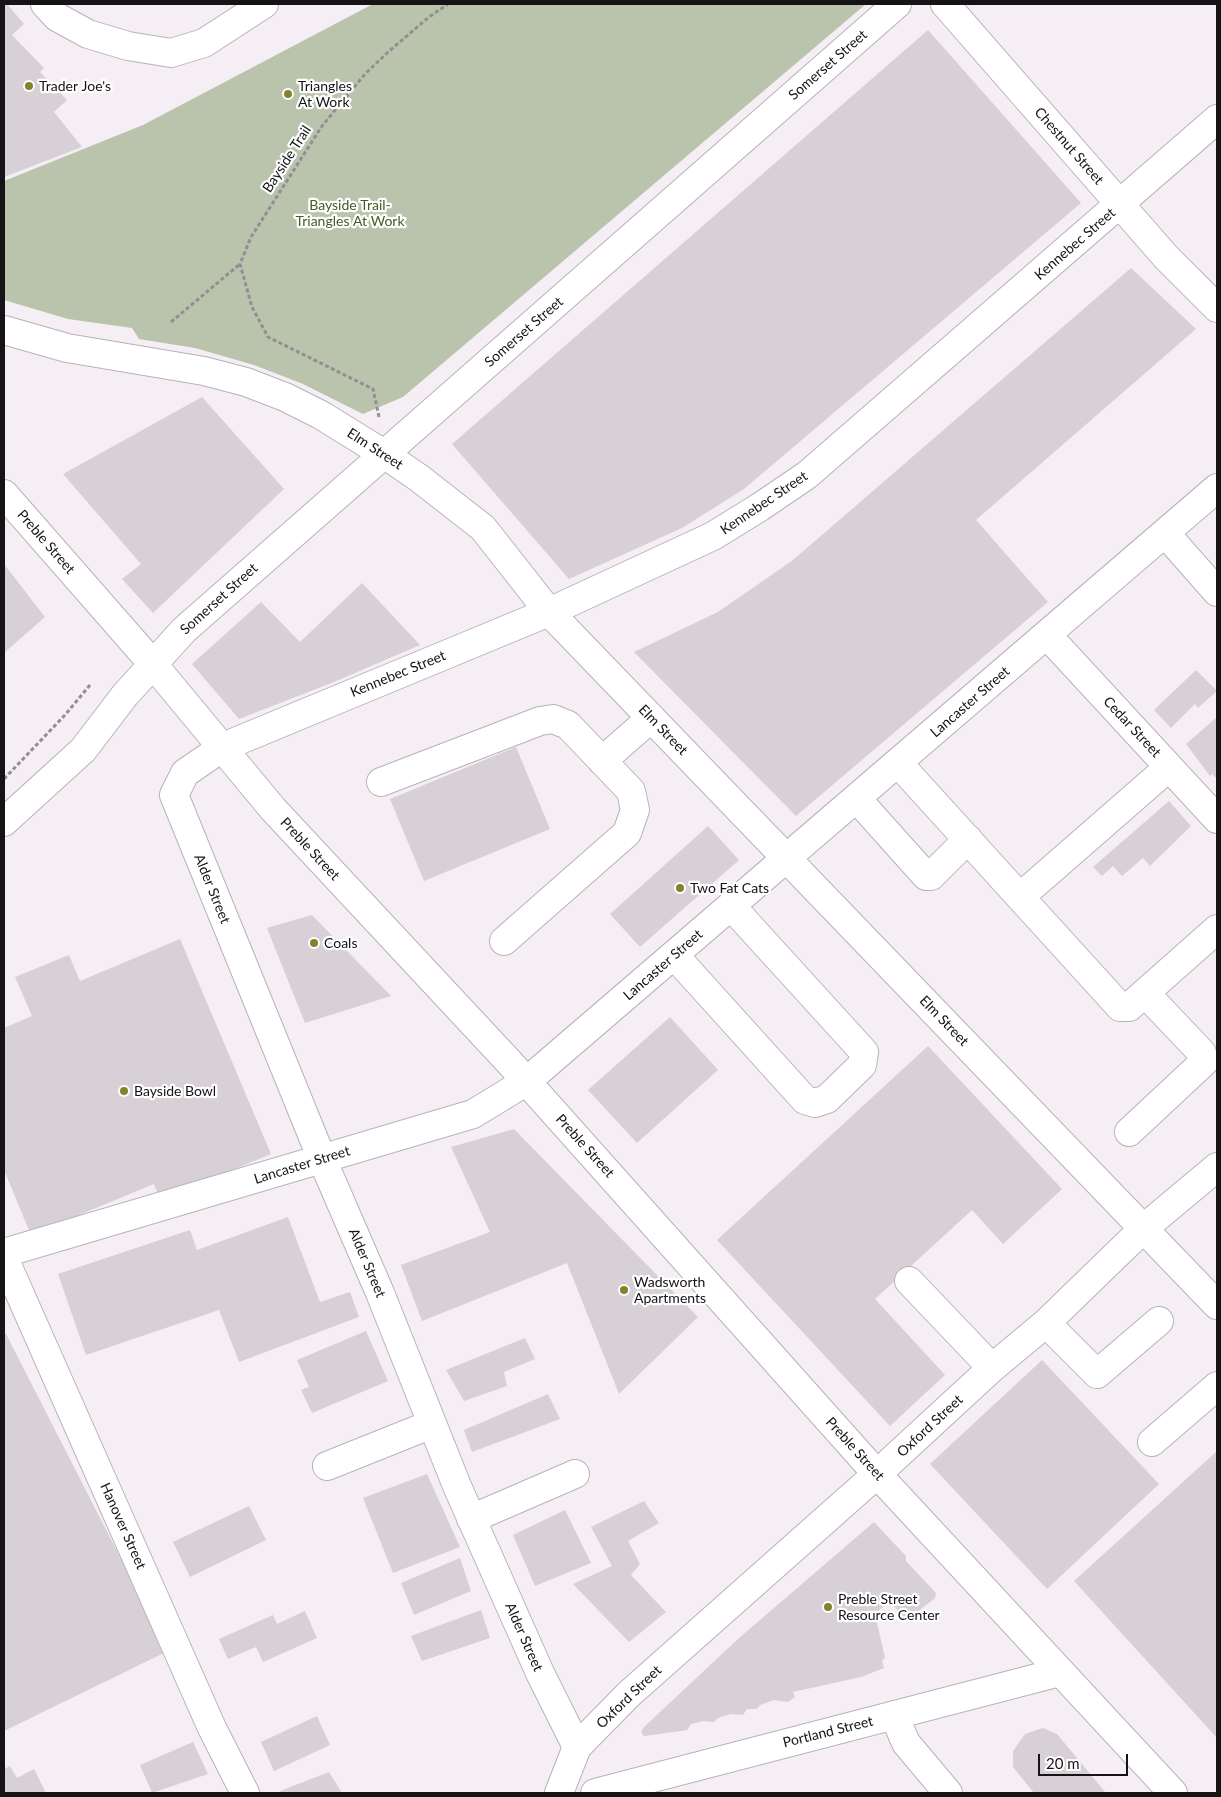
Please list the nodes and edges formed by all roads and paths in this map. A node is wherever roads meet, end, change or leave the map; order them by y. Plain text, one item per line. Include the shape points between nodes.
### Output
1 (45, 4) edge
2 (264, 4) edge
3 (448, 4) edge
4 (897, 4) edge
5 (945, 4) edge
6 (1217, 119) edge
7 (1120, 205) junction
8 (240, 264) junction
9 (1217, 308) edge
10 (171, 322) dead end
11 (4, 330) edge
12 (384, 454) junction
13 (1217, 488) edge
14 (4, 494) edge
15 (1165, 533) junction
16 (1217, 592) edge
17 (549, 612) junction
18 (1047, 635) junction
19 (152, 663) junction
20 (90, 685) dead end
21 (651, 718) junction
22 (223, 747) junction
23 (602, 762) junction
24 (898, 764) junction
25 (1169, 767) junction
26 (4, 779) edge
27 (381, 782) dead end
28 (857, 799) junction
29 (1216, 816) edge
30 (4, 822) edge
31 (968, 839) junction
32 (787, 858) junction
33 (1020, 897) junction
34 (731, 906) junction
35 (1217, 929) edge
36 (504, 941) dead end
37 (674, 955) junction
38 (1145, 993) junction
39 (527, 1081) junction
40 (1129, 1132) dead end
41 (322, 1159) junction
42 (1217, 1167) edge
43 (1144, 1228) junction
44 (4, 1253) edge
45 (7, 1275) edge
46 (908, 1281) dead end
47 (1217, 1305) edge
48 (1159, 1321) dead end
49 (1046, 1323) junction
50 (992, 1368) junction
51 (1217, 1386) edge
52 (432, 1424) junction
53 (1152, 1442) dead end
54 (327, 1466) dead end
55 (575, 1474) dead end
56 (877, 1474) junction
57 (471, 1519) junction
58 (1060, 1672) junction
59 (894, 1715) junction
60 (577, 1747) junction
61 (245, 1793) edge
62 (560, 1793) edge
63 (595, 1793) edge
64 (948, 1793) edge
65 (1173, 1793) edge

1 - 2 street via 58,17 88,34 128,46 171,53 204,43
3 - 8 path, Bayside Trail via 365,74 322,126 251,237
4 - 12 street, Somerset Street
5 - 7 street, Chestnut Street
6 - 7 street, Kennebec Street
7 - 9 street, Chestnut Street
7 - 17 street, Kennebec Street via 807,475 713,536
8 - 10 path
8 - 12 path via 252,307 268,337 373,389
11 - 12 street, Elm Street via 66,348 204,371 246,382 285,396
12 - 17 street, Elm Street via 483,528
12 - 19 street, Somerset Street via 184,630
13 - 15 street, Lancaster Street
14 - 19 street, Preble Street
15 - 16 street
15 - 18 street, Lancaster Street
17 - 21 street, Elm Street
17 - 22 street, Kennebec Street
18 - 24 street, Lancaster Street
18 - 25 street, Cedar Street
19 - 22 street, Preble Street
19 - 30 street via 83,750
20 - 26 path
21 - 23 street
21 - 32 street, Elm Street
22 - 39 street, Preble Street via 273,809
22 - 41 street, Alder Street via 185,774 174,795
23 - 27 street via 568,725 553,719 540,720
23 - 36 street via 630,791 635,810 627,833
24 - 28 street, Lancaster Street
24 - 31 street
25 - 29 street, Cedar Street
25 - 33 street
28 - 31 street via 926,876 931,876
28 - 32 street, Lancaster Street
31 - 33 street
32 - 34 street, Lancaster Street
32 - 43 street, Elm Street
33 - 38 street via 1120,1007 1129,1007
34 - 37 street, Lancaster Street
34 - 37 street via 864,1052 862,1065 827,1099 815,1104 805,1100
35 - 38 street
37 - 39 street, Lancaster Street
38 - 40 street via 1202,1053 1204,1062
39 - 41 street, Lancaster Street via 473,1114
39 - 56 street, Preble Street
41 - 44 street, Lancaster Street
41 - 52 street, Alder Street
42 - 43 street, Oxford Street
43 - 47 street, Elm Street
43 - 49 street, Oxford Street
45 - 61 street, Hanover Street via 212,1728
46 - 50 street
48 - 49 street via 1097,1374
49 - 50 street, Oxford Street
50 - 56 street, Oxford Street
51 - 53 street
52 - 54 street
52 - 57 street, Alder Street
55 - 57 street
56 - 58 street, Preble Street
56 - 60 street, Oxford Street via 629,1694
57 - 60 street, Alder Street
58 - 59 street, Portland Street
58 - 65 street, Preble Street
59 - 63 street, Portland Street
59 - 64 street via 906,1742
60 - 62 street

